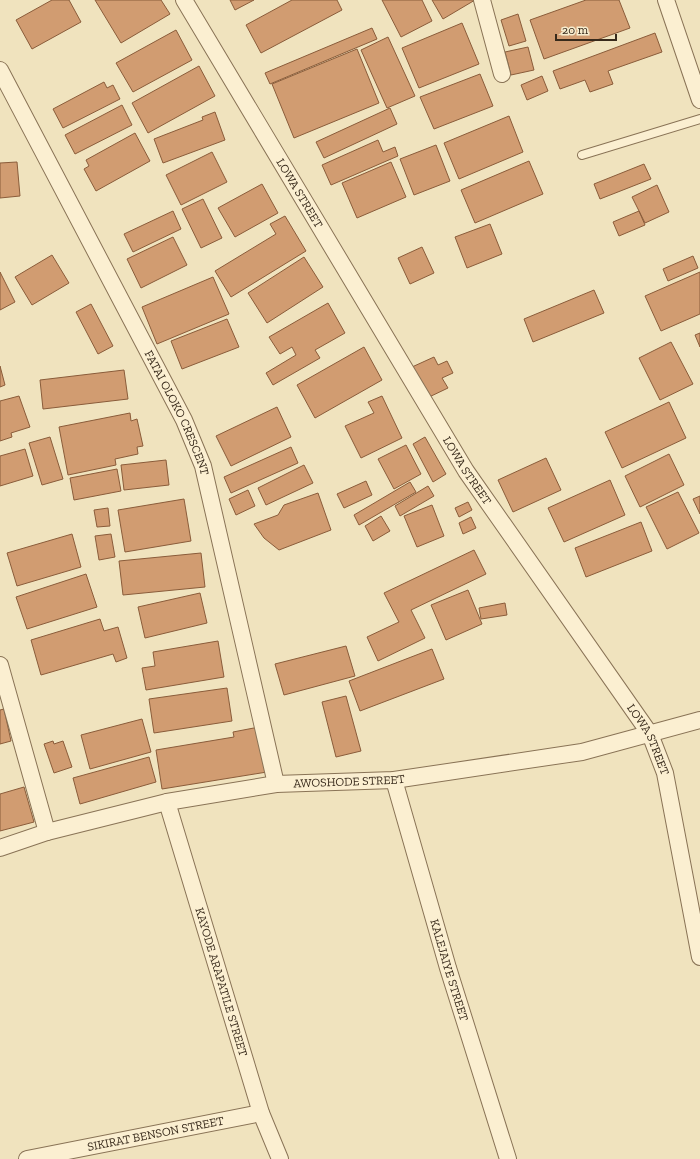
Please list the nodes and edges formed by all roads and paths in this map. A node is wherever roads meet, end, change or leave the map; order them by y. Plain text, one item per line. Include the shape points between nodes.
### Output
1 (184, 0) edge
2 (482, 0) edge
3 (666, 0) edge
4 (0, 70) edge
5 (502, 74) dead end
6 (700, 100) edge
7 (700, 119) edge
8 (582, 155) dead end
9 (0, 665) edge
10 (700, 720) edge
11 (650, 734) junction
12 (394, 780) junction
13 (276, 784) junction
14 (167, 802) junction
15 (47, 832) junction
16 (0, 848) edge
17 (700, 957) edge
18 (261, 1113) junction
19 (27, 1159) edge
20 (280, 1159) edge
21 (508, 1159) edge

1 - 11 street, LOWA STREET via 466,471
2 - 5 street
3 - 6 street
4 - 13 street, FATAI OLOKO CRESCENT via 184,420 203,466
7 - 8 lane
9 - 15 street
10 - 11 street, AWOSHODE STREET
11 - 12 street, AWOSHODE STREET via 582,752
11 - 17 street, LOWA STREET via 666,773
12 - 13 street, AWOSHODE STREET
12 - 21 street, KALEJAIYE STREET via 448,968
13 - 14 street, AWOSHODE STREET
14 - 15 street, AWOSHODE STREET
14 - 18 street, KAYODE ARAPATILE STREET
15 - 16 street, AWOSHODE STREET
18 - 19 street, SIKIRAT BENSON STREET
18 - 20 street, KAYODE ARAPATILE STREET

